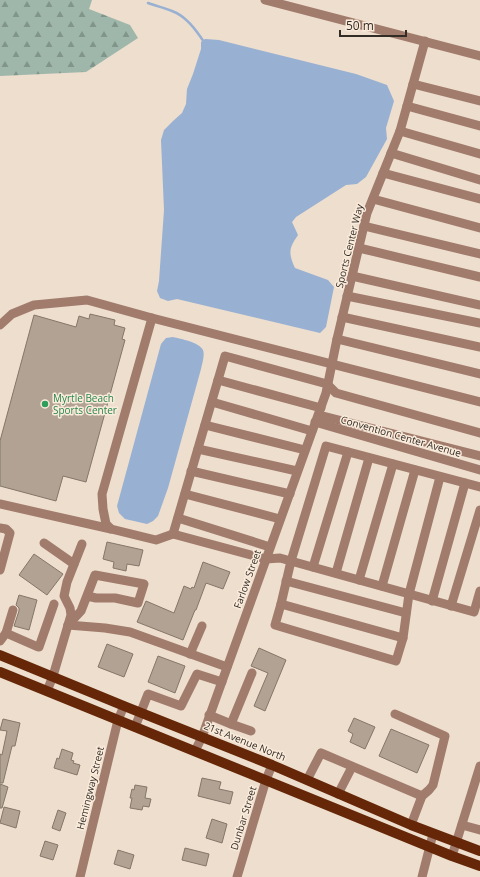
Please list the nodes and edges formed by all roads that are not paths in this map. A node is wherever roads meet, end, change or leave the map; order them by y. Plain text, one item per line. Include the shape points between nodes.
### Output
1 (266, 0) edge
2 (424, 41) junction
3 (480, 56) edge
4 (413, 84) junction
5 (480, 102) edge
6 (407, 106) junction
7 (480, 126) edge
8 (400, 131) junction
9 (392, 153) junction
10 (480, 154) edge
11 (384, 173) junction
12 (480, 180) edge
13 (373, 198) junction
14 (480, 199) edge
15 (364, 226) junction
16 (480, 228) edge
17 (359, 248) junction
18 (480, 254) edge
19 (352, 276) junction
20 (480, 277) edge
21 (348, 296) junction
22 (480, 305) edge
23 (342, 317) junction
24 (152, 318) junction
25 (480, 324) edge
26 (0, 325) edge
27 (337, 339) junction
28 (480, 347) edge
29 (331, 364) junction
30 (480, 374) edge
31 (218, 380) junction
32 (328, 384) junction
33 (212, 402) junction
34 (480, 402) edge
35 (317, 419) junction
36 (205, 425) junction
37 (480, 434) edge
38 (198, 449) junction
39 (305, 450) junction
40 (348, 452) junction
41 (480, 456) edge
42 (369, 458) junction
43 (393, 464) junction
44 (415, 470) junction
45 (480, 470) edge
46 (297, 471) junction
47 (191, 472) junction
48 (440, 476) junction
49 (465, 483) junction
50 (480, 487) edge
51 (185, 494) junction
52 (290, 494) junction
53 (0, 504) edge
54 (480, 510) edge
55 (178, 518) junction
56 (280, 519) junction
57 (0, 528) edge
58 (111, 529) junction
59 (173, 534) junction
60 (44, 543) dead end
61 (82, 544) dead end
62 (270, 547) junction
63 (266, 560) junction
64 (291, 561) junction
65 (74, 564) junction
66 (313, 567) junction
67 (0, 570) edge
68 (336, 573) junction
69 (359, 580) junction
70 (286, 581) junction
71 (382, 586) junction
72 (480, 591) edge
73 (409, 594) junction
74 (87, 596) junction
75 (432, 600) junction
76 (54, 604) dead end
77 (281, 604) junction
78 (451, 606) junction
79 (13, 610) dead end
80 (406, 613) junction
81 (68, 625) junction
82 (202, 626) dead end
83 (6, 632) junction
84 (402, 638) junction
85 (0, 642) edge
86 (190, 654) junction
87 (0, 655) edge
88 (227, 667) junction
89 (0, 672) edge
90 (252, 673) dead end
91 (53, 676) junction
92 (222, 682) junction
93 (47, 691) junction
94 (124, 706) junction
95 (140, 712) junction
96 (395, 714) dead end
97 (210, 715) junction
98 (118, 720) junction
99 (231, 724) junction
100 (135, 727) junction
101 (251, 731) dead end
102 (202, 737) junction
103 (195, 751) junction
104 (272, 765) junction
105 (352, 766) junction
106 (480, 766) edge
107 (266, 780) junction
108 (307, 780) junction
109 (338, 794) junction
110 (422, 796) junction
111 (411, 825) junction
112 (462, 825) junction
113 (480, 830) edge
114 (434, 834) junction
115 (456, 842) junction
116 (430, 846) junction
117 (480, 851) edge
118 (452, 856) junction
119 (480, 866) edge
120 (80, 877) edge
121 (237, 877) edge
122 (422, 877) edge

1 - 2 street
2 - 3 street
2 - 4 street, Sports Center Way
4 - 5 street
4 - 6 street, Sports Center Way
6 - 7 street
6 - 8 street, Sports Center Way
8 - 9 street, Sports Center Way
8 - 10 street
9 - 11 street, Sports Center Way
9 - 12 street
11 - 13 street, Sports Center Way
11 - 14 street
13 - 15 street, Sports Center Way
13 - 16 street
15 - 17 street, Sports Center Way
15 - 18 street
17 - 19 street, Sports Center Way
17 - 20 street
19 - 21 street, Sports Center Way
19 - 22 street
21 - 23 street, Sports Center Way
21 - 25 street
23 - 27 street, Sports Center Way
23 - 28 street
24 - 26 street via 87,300 34,305 12,314
24 - 29 street
24 - 58 street via 102,494 102,509 106,524
27 - 29 street, Sports Center Way
27 - 30 street
29 - 32 street, Sports Center Way
29 - 34 street
31 - 32 street via 225,356
31 - 33 street
31 - 35 street
32 - 35 street, Sports Center Way
32 - 37 street via 336,393
33 - 35 street
33 - 36 street
35 - 39 street, Farlow Street
35 - 41 street, Convention Center Avenue
35 - 45 street, Convention Center Avenue
36 - 38 street
36 - 39 street
38 - 46 street
38 - 47 street
39 - 46 street, Farlow Street
40 - 42 street
40 - 64 street via 326,446
40 - 66 street
42 - 43 street
42 - 68 street
43 - 44 street
43 - 69 street
44 - 48 street
44 - 71 street
46 - 52 street, Farlow Street
47 - 51 street
47 - 52 street
48 - 49 street
48 - 73 street
49 - 50 street
49 - 75 street
51 - 55 street
51 - 56 street
52 - 56 street, Farlow Street
53 - 58 street
54 - 78 street
55 - 59 street
55 - 62 street
56 - 62 street, Farlow Street
57 - 67 street via 10,533
58 - 59 street via 156,540
59 - 63 street
60 - 65 street
61 - 65 street
62 - 63 street, Farlow Street
63 - 64 street via 280,558
63 - 88 street, Farlow Street
64 - 66 street
64 - 70 street
65 - 81 street via 64,596 71,615
66 - 68 street
68 - 69 street
69 - 71 street
70 - 77 street
70 - 80 street
71 - 73 street
72 - 78 street via 474,612
73 - 75 street
73 - 80 street
74 - 74 street via 95,575 144,584 138,602
74 - 81 street via 81,611
75 - 78 street
76 - 83 street via 39,647
77 - 84 street
77 - 84 street via 275,624 396,661
79 - 83 street
80 - 84 street
81 - 86 street via 130,632
81 - 91 street
82 - 86 street
83 - 85 street
86 - 88 street
87 - 91 main road, 21st Avenue North
88 - 92 street, Farlow Street
89 - 93 main road
90 - 99 street
91 - 93 street
91 - 94 main road, 21st Avenue North
92 - 95 street via 197,674 181,706 148,694
92 - 97 street, Farlow Street
93 - 98 main road
94 - 95 main road, 21st Avenue North
94 - 98 street, Hemingway Street
95 - 100 street
95 - 102 main road, 21st Avenue North
96 - 110 street via 445,736 433,785
97 - 99 street
97 - 102 street, Farlow Street
98 - 100 main road
98 - 120 street, Hemingway Street
99 - 101 street
100 - 103 main road
102 - 103 street, Farlow Street
102 - 104 main road, 21st Avenue North
103 - 107 main road
104 - 107 street, Dunbar Street
104 - 108 main road, 21st Avenue North
105 - 108 street via 321,753
105 - 109 street
105 - 110 street
106 - 112 street
107 - 116 main road
107 - 121 street, Dunbar Street
108 - 109 main road, 21st Avenue North
109 - 111 main road, 21st Avenue North
110 - 111 street
111 - 114 main road, 21st Avenue North
112 - 113 street
112 - 115 street
114 - 115 main road, 21st Avenue North
114 - 116 street
115 - 117 main road, 21st Avenue North
115 - 118 street
116 - 118 main road
116 - 122 street
118 - 119 main road

